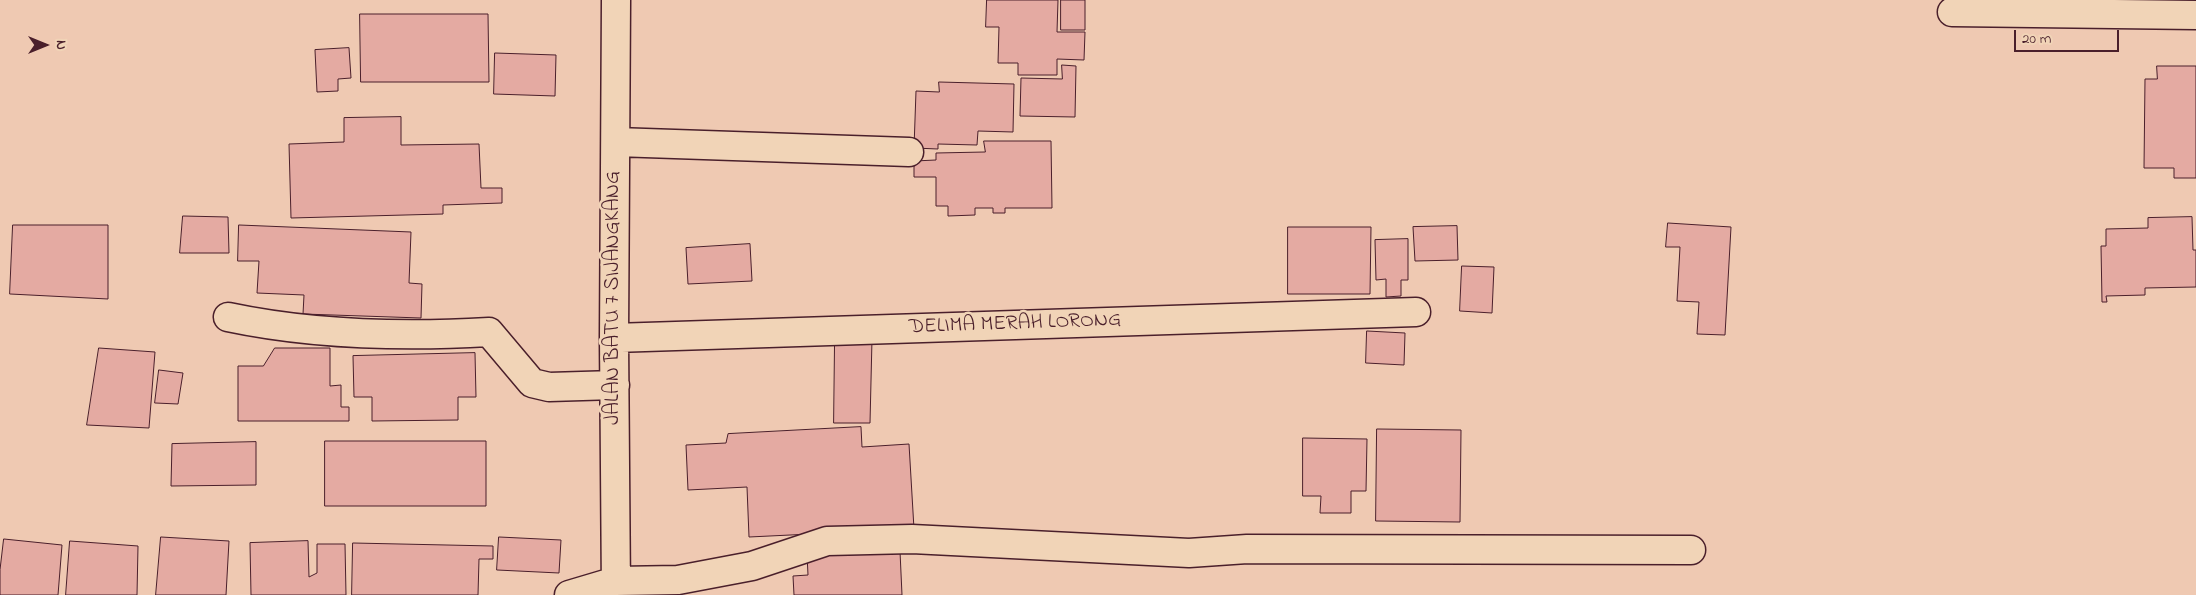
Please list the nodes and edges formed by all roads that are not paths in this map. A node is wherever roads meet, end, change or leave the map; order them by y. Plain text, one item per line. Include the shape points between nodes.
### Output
1 (616, 0) edge
2 (1952, 12) dead end
3 (2196, 15) edge
4 (616, 142) junction
5 (909, 152) dead end
6 (1416, 312) dead end
7 (228, 317) dead end
8 (614, 338) junction
9 (615, 385) junction
10 (1691, 550) dead end
11 (616, 588) edge
12 (569, 595) edge

1 - 4 street, JALAN BATU 7 SIJANGKANG
2 - 3 street
4 - 5 street
4 - 8 street, JALAN BATU 7 SIJANGKANG
6 - 8 street, DELIMA MERAH LORONG
7 - 9 street via 255,323 390,336 489,332 532,383 549,387
8 - 9 street, JALAN BATU 7 SIJANGKANG
9 - 11 street, JALAN BATU 7 SIJANGKANG
10 - 11 street via 1247,548 1189,553 912,538 827,542 752,566
11 - 12 street

